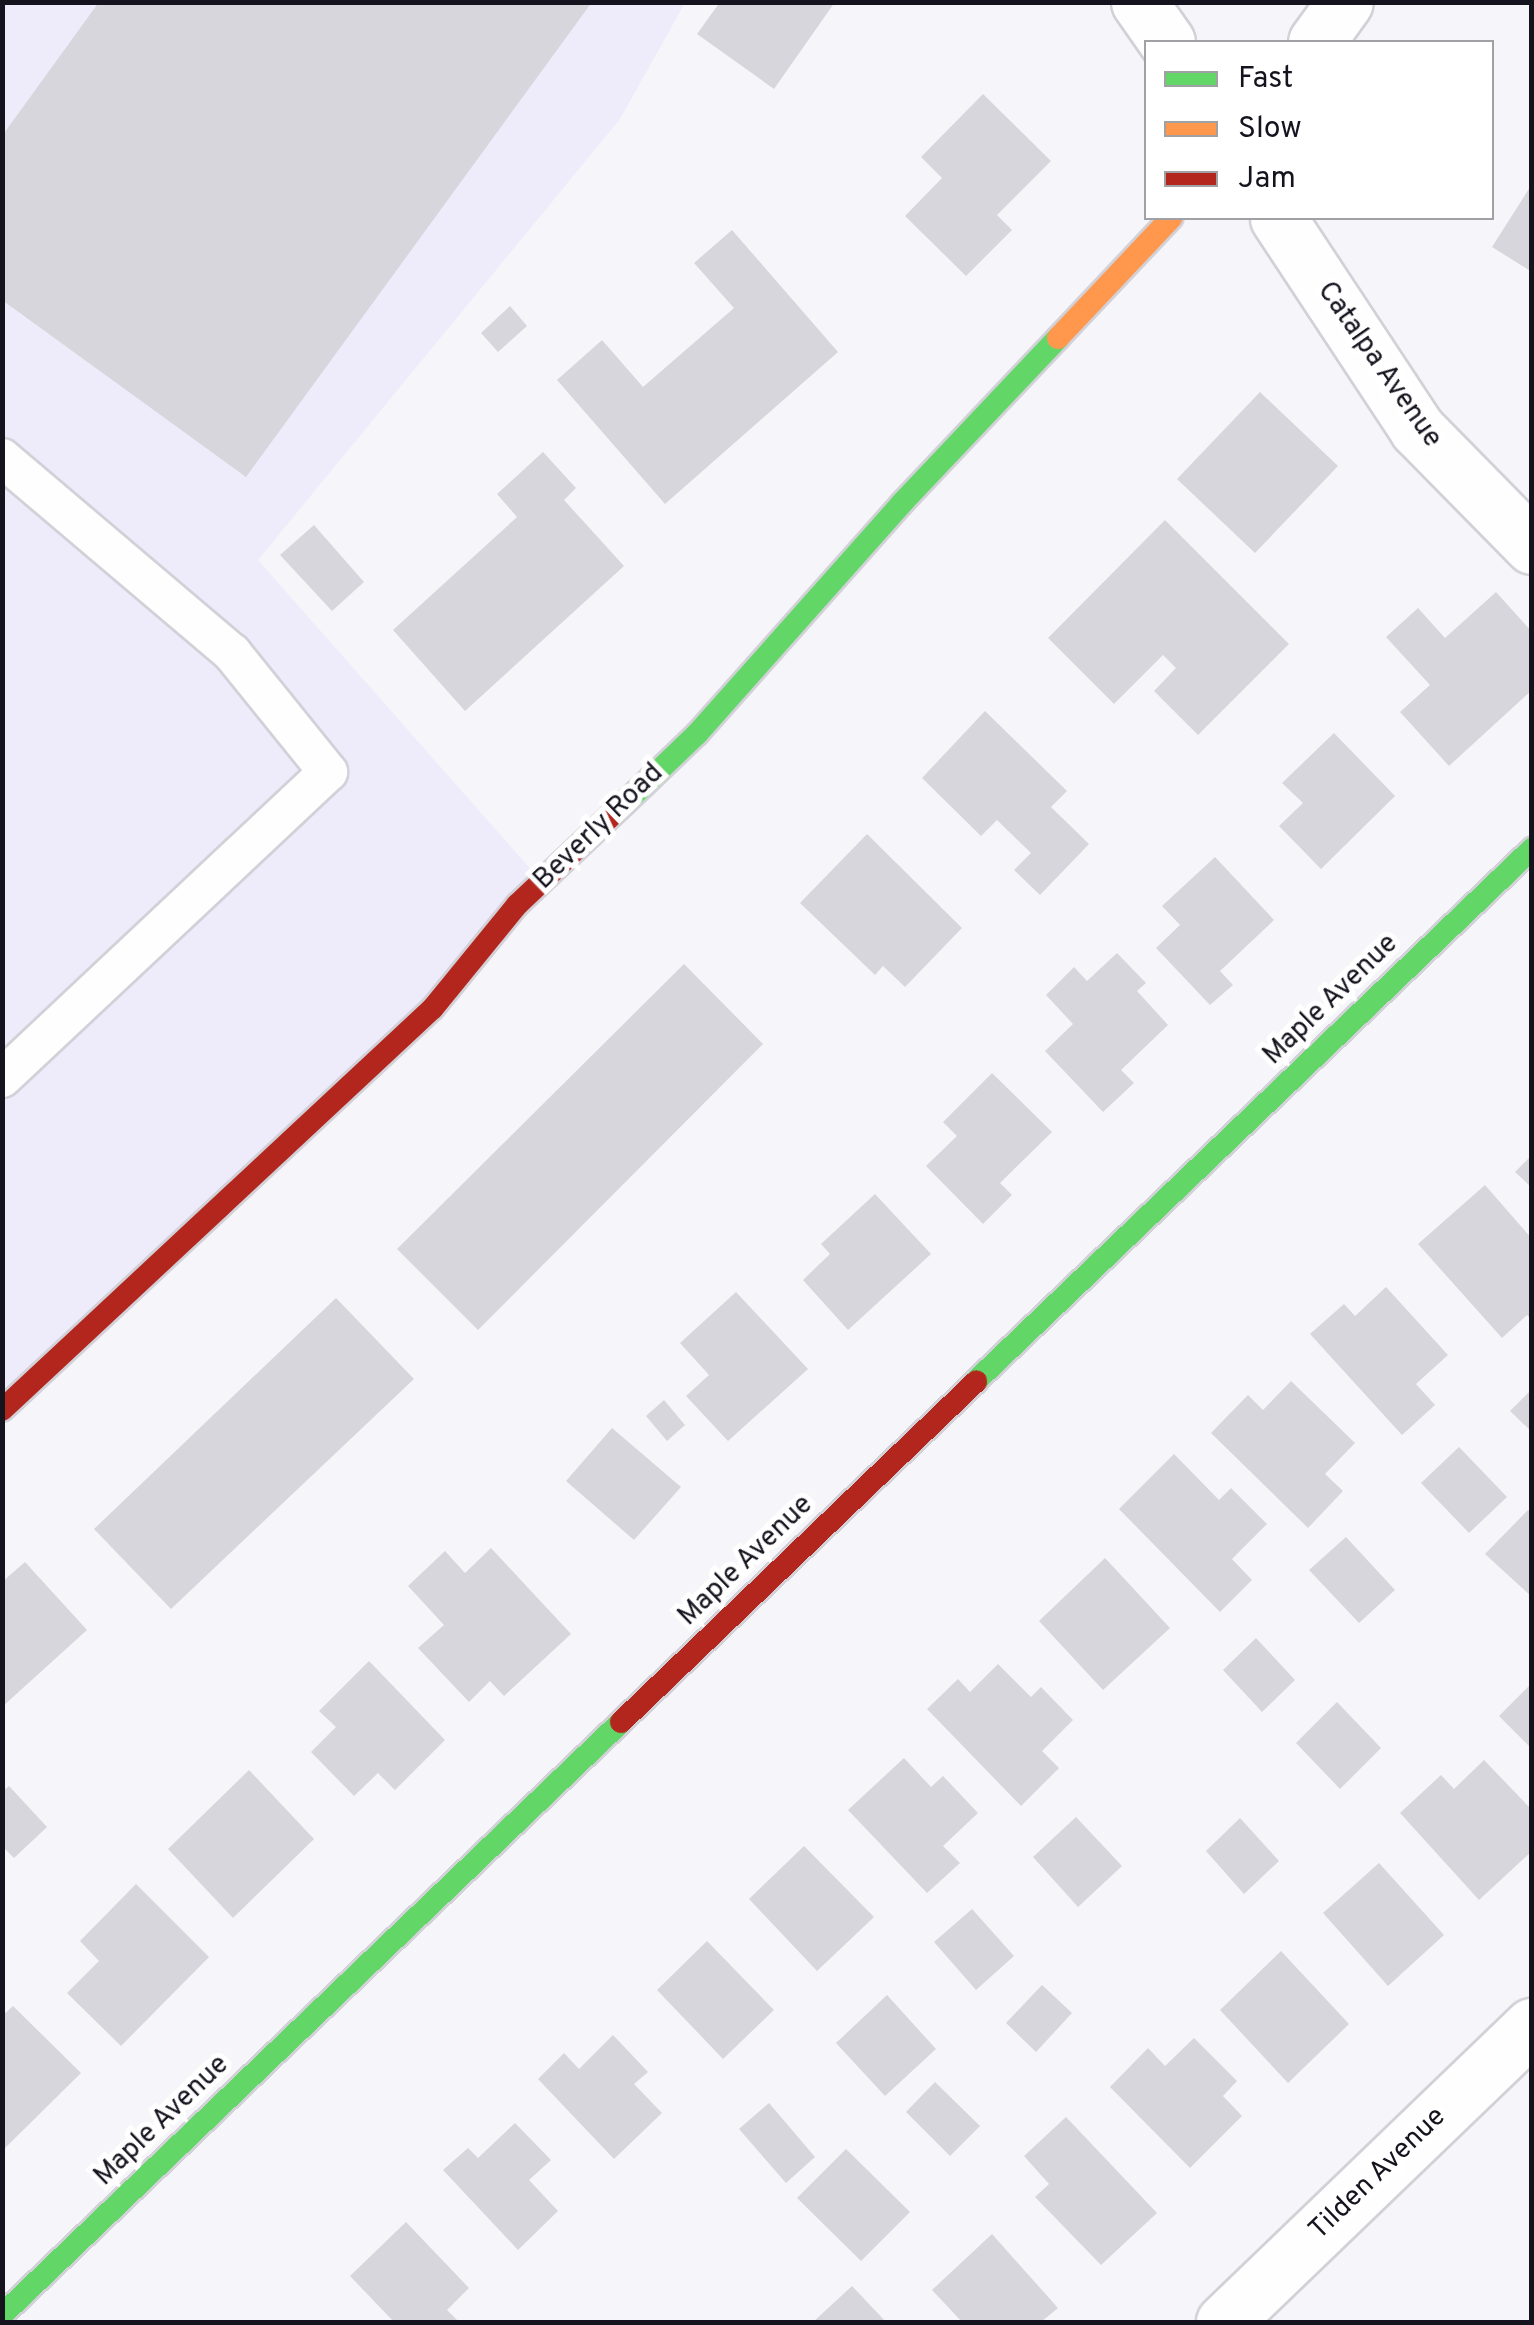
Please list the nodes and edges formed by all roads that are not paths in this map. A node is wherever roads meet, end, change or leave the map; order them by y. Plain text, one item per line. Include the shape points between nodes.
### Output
1 (1140, 2) edge
2 (1345, 2) edge
3 (1165, 40) edge
4 (1317, 40) edge
5 (1169, 220) edge
6 (1279, 220) edge
7 (2, 458) edge
8 (1532, 546) edge
9 (1532, 849) edge
10 (2, 1078) edge
11 (2, 1410) edge
12 (1532, 2026) edge
13 (2, 2315) edge
14 (1224, 2322) edge

1 - 3 street
2 - 4 street
5 - 11 street, Beverly Road via 902,503 697,734 516,905 433,1008
6 - 8 street, Catalpa Avenue via 1417,429
7 - 10 lane via 232,653 328,772
9 - 13 street, Maple Avenue
12 - 14 street, Tilden Avenue

